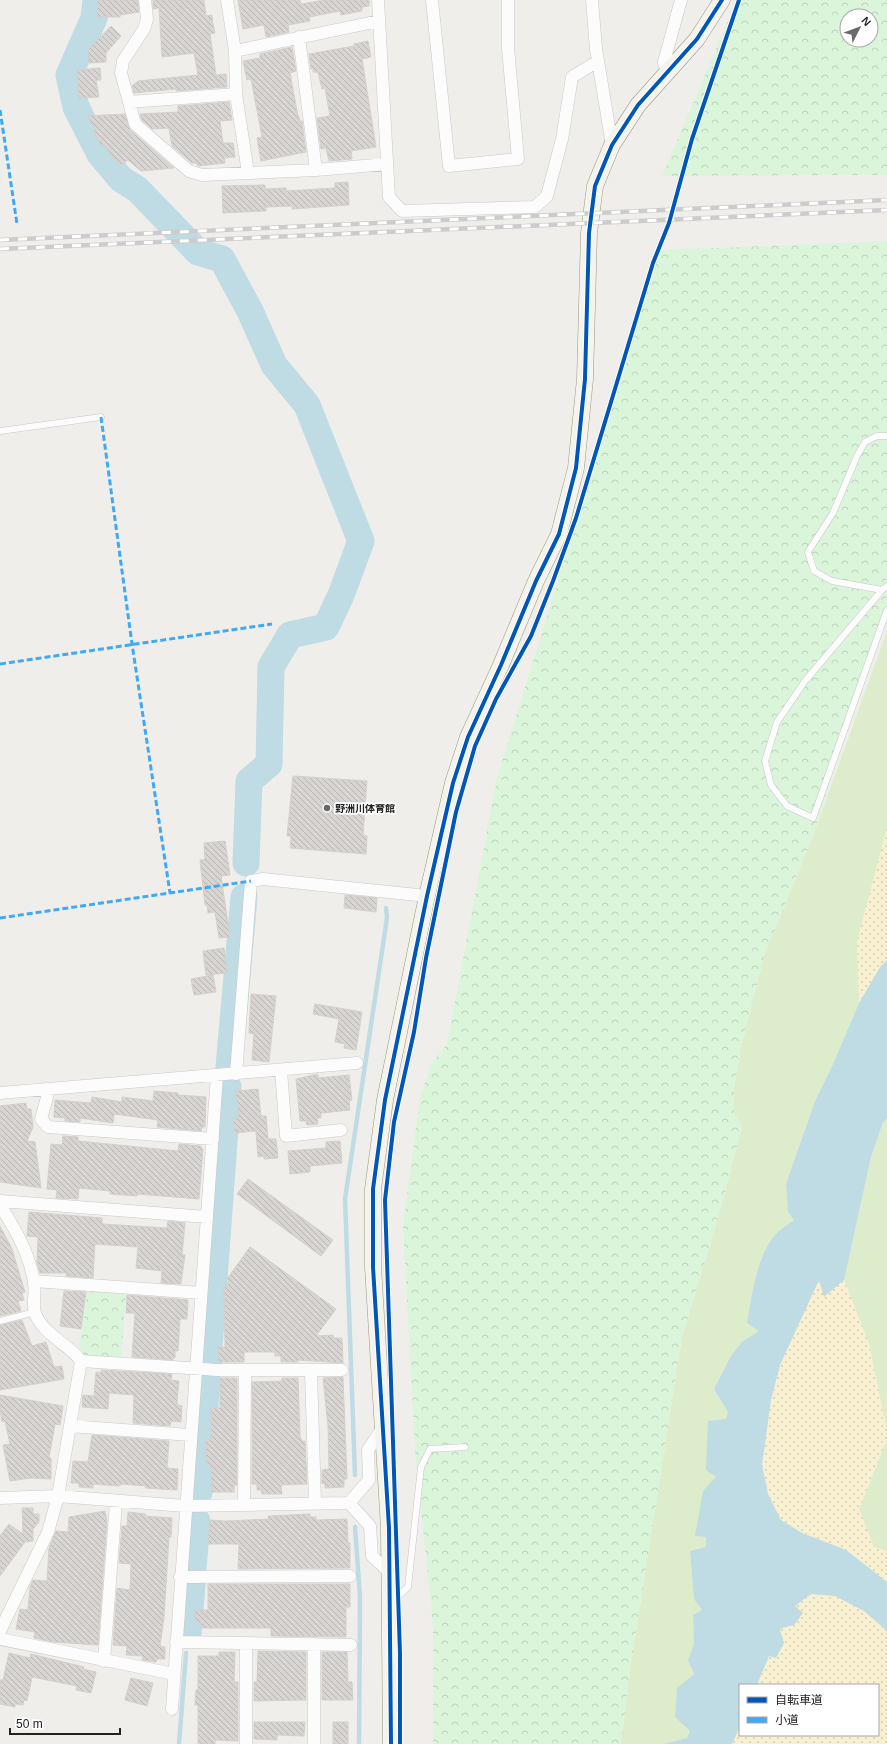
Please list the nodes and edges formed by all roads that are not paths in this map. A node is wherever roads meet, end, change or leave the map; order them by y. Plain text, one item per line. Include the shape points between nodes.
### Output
1 (145, 0) edge
2 (227, 0) edge
3 (378, 0) edge
4 (432, 0) edge
5 (508, 0) edge
6 (592, 0) edge
7 (681, 0) edge
8 (722, 0) edge
9 (379, 21) junction
10 (299, 37) junction
11 (235, 51) junction
12 (598, 61) junction
13 (667, 72) junction
14 (236, 94) junction
15 (128, 102) junction
16 (612, 145) junction
17 (387, 164) junction
18 (316, 170) junction
19 (248, 172) junction
20 (101, 418) dead end
21 (0, 432) edge
22 (887, 436) edge
23 (884, 588) edge
24 (887, 610) edge
25 (427, 896) junction
26 (357, 1063) dead end
27 (281, 1070) junction
28 (236, 1074) junction
29 (217, 1075) junction
30 (49, 1090) junction
31 (0, 1093) edge
32 (341, 1130) dead end
33 (213, 1139) junction
34 (0, 1201) edge
35 (0, 1205) edge
36 (207, 1217) junction
37 (34, 1282) junction
38 (201, 1293) junction
39 (35, 1312) junction
40 (0, 1321) edge
41 (82, 1361) junction
42 (196, 1369) junction
43 (311, 1370) junction
44 (342, 1370) dead end
45 (245, 1371) junction
46 (70, 1426) junction
47 (383, 1427) junction
48 (190, 1435) junction
49 (465, 1447) dead end
50 (0, 1495) edge
51 (58, 1496) junction
52 (116, 1502) junction
53 (349, 1503) junction
54 (315, 1504) junction
55 (244, 1505) junction
56 (185, 1506) junction
57 (389, 1572) junction
58 (350, 1576) dead end
59 (180, 1577) junction
60 (389, 1605) junction
61 (0, 1631) edge
62 (0, 1639) edge
63 (176, 1642) junction
64 (246, 1644) junction
65 (314, 1644) junction
66 (351, 1644) dead end
67 (104, 1661) junction
68 (174, 1674) junction
69 (172, 1709) dead end
70 (246, 1744) edge
71 (314, 1744) edge
72 (391, 1744) edge

1 - 15 street via 147,19 144,29 123,61 121,73
2 - 11 street
3 - 9 street
4 - 5 street via 449,166 518,159 508,48
6 - 12 street
7 - 13 street via 664,62
8 - 13 street via 697,39
9 - 10 street
9 - 17 street
10 - 11 street
10 - 18 street
11 - 14 street
12 - 16 street
12 - 17 street via 572,77 562,139 547,196 535,207 402,212 388,197
13 - 16 street via 638,105
14 - 15 street
14 - 19 street
15 - 19 street via 134,124 190,171 202,175
16 - 25 street via 596,186 589,233 585,379 576,468 559,534 465,744 453,783
17 - 18 street
18 - 19 street
20 - 21 lane
22 - 23 lane via 877,436 865,442 856,456 833,513 808,552 814,571 832,581
23 - 24 lane via 805,681 777,722 765,761 771,785 787,806 813,818
25 - 28 street via 263,879 251,881
25 - 47 street via 385,1100 373,1189 373,1267
26 - 27 street
27 - 28 street
27 - 32 street via 286,1136
28 - 29 street
29 - 30 street
29 - 33 street
30 - 31 street
30 - 33 street via 41,1119 48,1127
33 - 36 street
34 - 36 street
35 - 37 street via 23,1244
36 - 38 street
37 - 38 street
37 - 39 street
38 - 42 street
39 - 40 lane
39 - 41 street via 47,1331 64,1342
41 - 42 street
41 - 46 street
42 - 45 street
42 - 48 street
43 - 44 street
43 - 45 street
43 - 54 street
45 - 55 street
46 - 48 street
46 - 51 street
47 - 53 street via 368,1450 369,1480
47 - 57 street
48 - 56 street
49 - 60 lane via 430,1449 421,1467 408,1587
50 - 51 street
51 - 52 street
51 - 61 street via 48,1532
52 - 56 street
52 - 67 street
53 - 54 street
53 - 57 street via 370,1526 372,1556
54 - 55 street
55 - 56 street
56 - 59 street
57 - 60 street
58 - 59 street
59 - 63 street
60 - 72 street
62 - 67 street
63 - 64 street
63 - 68 street
64 - 65 street
64 - 70 street
65 - 66 street
65 - 71 street
67 - 68 street
68 - 69 street

